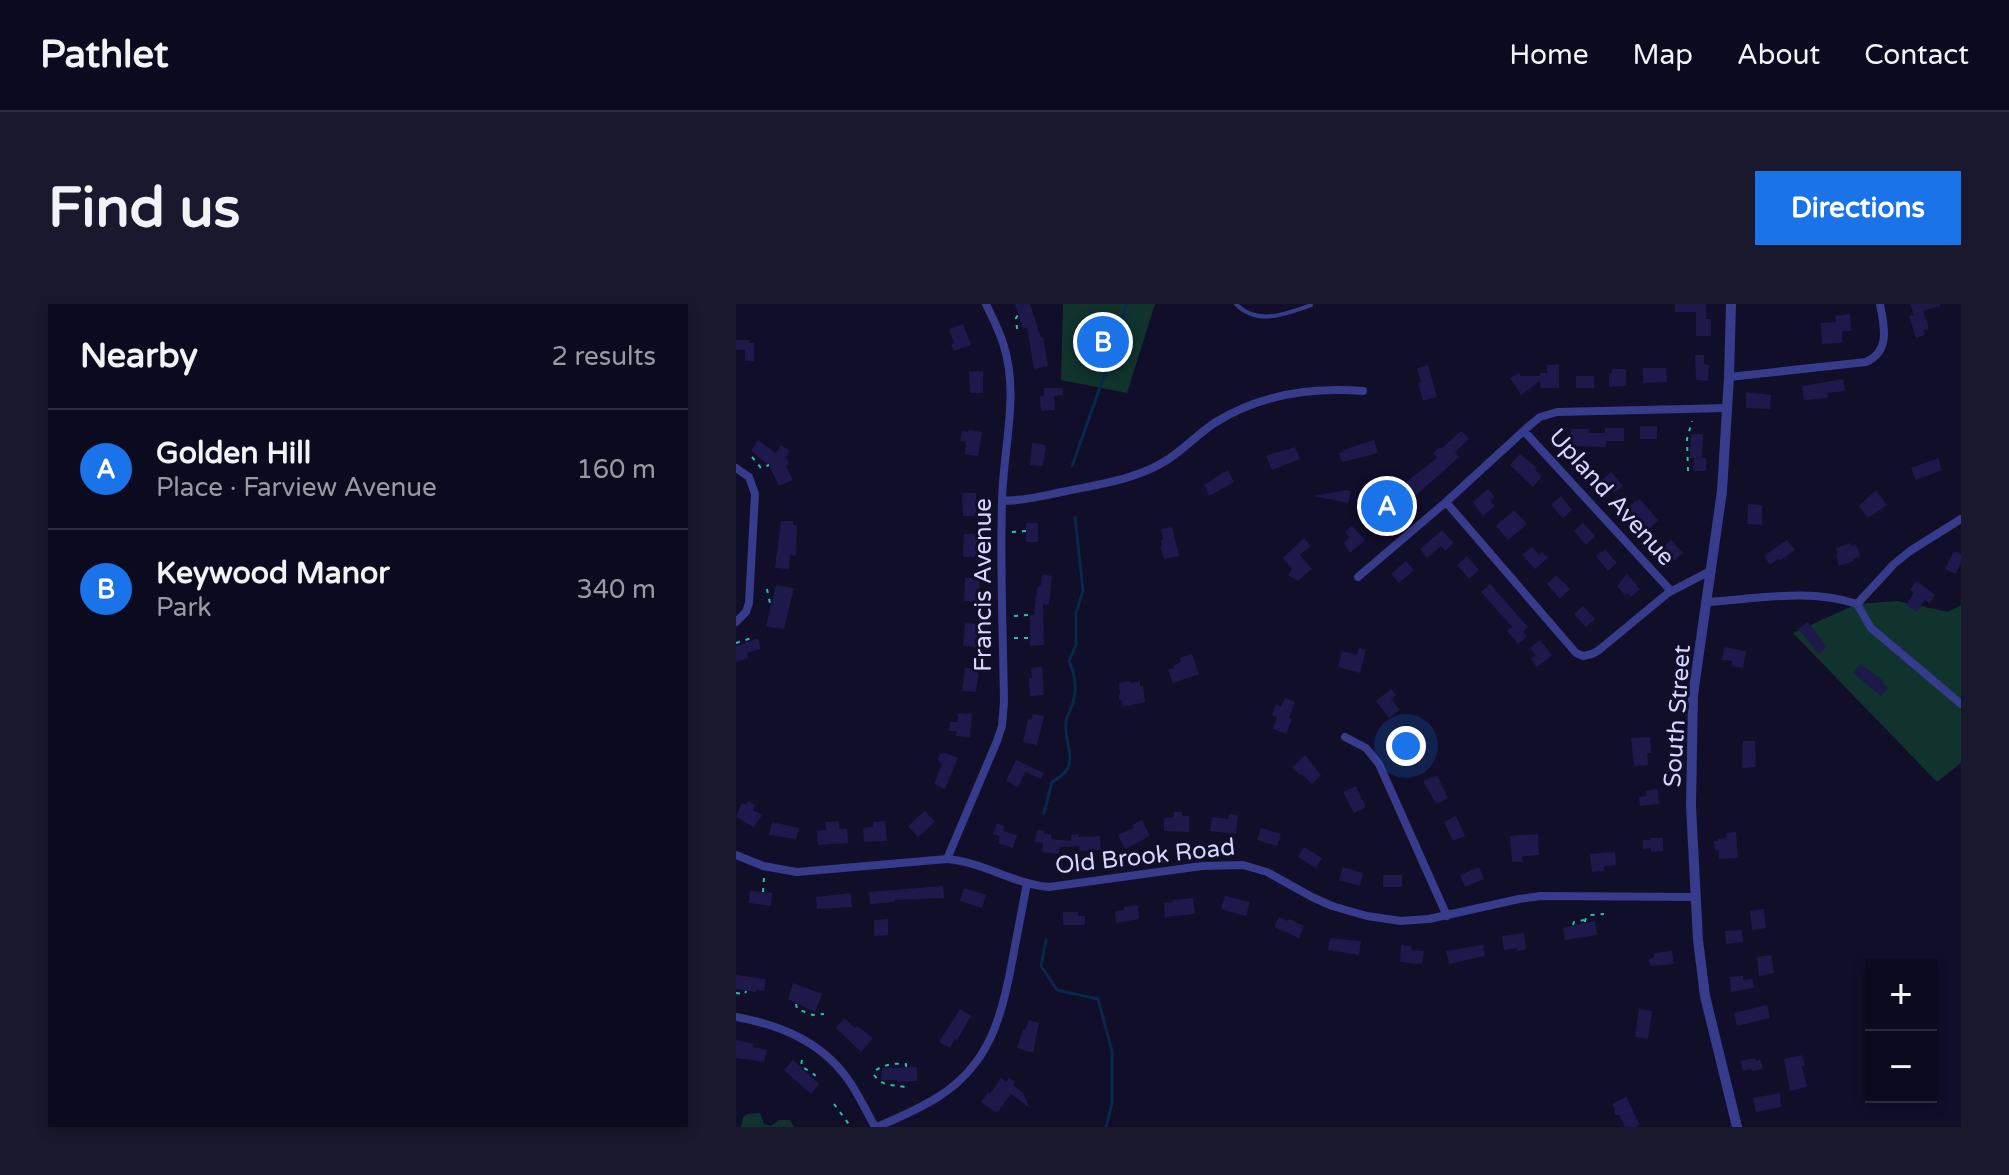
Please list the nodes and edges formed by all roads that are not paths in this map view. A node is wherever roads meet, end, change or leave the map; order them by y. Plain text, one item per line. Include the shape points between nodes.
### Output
1 (986, 304) edge
2 (1236, 304) edge
3 (1731, 304) edge
4 (1880, 304) edge
5 (1311, 305) edge
6 (1729, 377) junction
7 (1363, 391) dead end
8 (1727, 408) junction
9 (1524, 431) junction
10 (736, 468) edge
11 (1002, 501) junction
12 (1446, 502) junction
13 (1961, 519) edge
14 (1712, 570) junction
15 (1358, 577) dead end
16 (1671, 591) junction
17 (1707, 602) junction
18 (1857, 604) junction
19 (736, 622) edge
20 (1961, 704) edge
21 (1345, 737) dead end
22 (736, 855) edge
23 (947, 859) junction
24 (1027, 883) junction
25 (1696, 897) junction
26 (1447, 916) junction
27 (736, 1017) edge
28 (876, 1127) edge
29 (1737, 1127) edge

1 - 11 street, Francis Avenue via 1004,344 1011,389
2 - 5 lane via 1270,317
3 - 6 street, South Street
4 - 6 street via 1883,342 1875,358
6 - 8 street, South Street
7 - 11 street via 1322,389 1275,396 1215,423 1150,469
8 - 9 street via 1555,412
8 - 14 street, South Street
9 - 12 street
9 - 16 street, Upland Avenue
10 - 19 street via 749,477 755,494 749,603
11 - 23 street, Francis Avenue via 1002,726
12 - 15 street
12 - 16 street via 1584,657
13 - 18 street via 1894,564
14 - 16 street
14 - 17 street, South Street
17 - 18 street via 1803,596
17 - 25 street, South Street via 1692,718
18 - 20 street via 1871,628
21 - 26 street via 1366,748 1379,764
22 - 23 street, Old Brook Road via 797,872
23 - 24 street, Old Brook Road
24 - 26 street, Old Brook Road via 1049,887 1243,865 1354,913 1401,921
24 - 28 street via 992,1039 961,1079 939,1096
25 - 26 street, Old Brook Road via 1532,897
25 - 29 street, South Street via 1705,996
27 - 28 street via 788,1030 814,1046 846,1077

